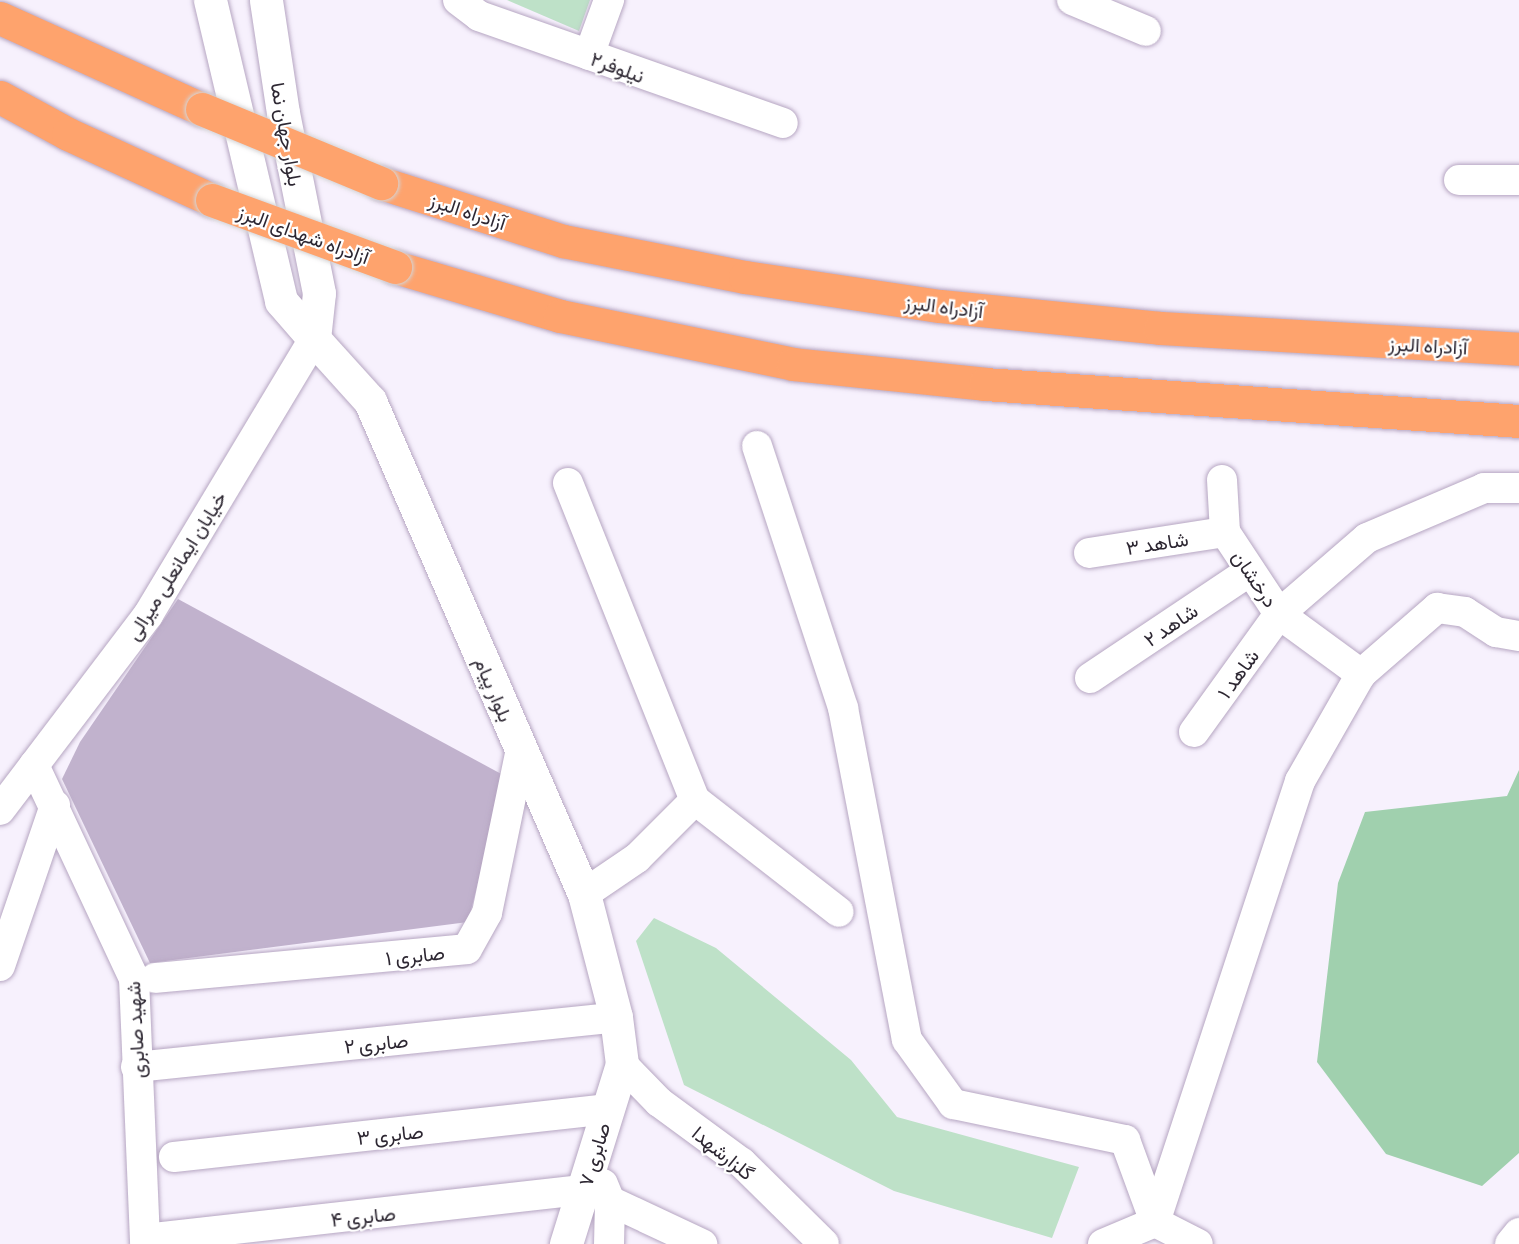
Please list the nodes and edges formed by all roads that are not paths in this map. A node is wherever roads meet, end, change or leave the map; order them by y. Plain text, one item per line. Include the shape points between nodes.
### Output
1 (210, 0) edge
2 (266, 0) edge
3 (609, 0) edge
4 (1072, 0) edge
5 (473, 5) edge
6 (0, 18) edge
7 (1146, 31) dead end
8 (589, 55) junction
9 (0, 97) edge
10 (783, 123) dead end
11 (1459, 180) dead end
12 (1519, 180) edge
13 (314, 339) junction
14 (1519, 349) edge
15 (1519, 421) edge
16 (757, 446) dead end
17 (1222, 480) dead end
18 (568, 483) dead end
19 (1519, 488) edge
20 (1225, 532) junction
21 (1089, 553) dead end
22 (1250, 570) junction
23 (1280, 614) junction
24 (1519, 636) edge
25 (1361, 674) junction
26 (1090, 678) dead end
27 (1194, 732) dead end
28 (521, 749) junction
29 (34, 765) junction
30 (695, 800) junction
31 (55, 805) junction
32 (0, 810) edge
33 (584, 894) junction
34 (839, 912) dead end
35 (0, 966) edge
36 (155, 978) dead end
37 (616, 1017) junction
38 (622, 1064) junction
39 (136, 1067) junction
40 (606, 1109) junction
41 (174, 1156) dead end
42 (596, 1196) junction
43 (1155, 1222) junction
44 (1519, 1234) edge
45 (145, 1242) edge
46 (566, 1244) edge
47 (609, 1244) edge
48 (702, 1244) edge
49 (824, 1244) edge
50 (1103, 1244) edge
51 (1198, 1244) edge
52 (1511, 1244) edge

1 - 13 street via 281,301
2 - 13 street, بلوار جهان نما via 283,113 319,293
3 - 8 street
4 - 7 street
5 - 8 street, ۲نیلوفر
6 - 14 highway, آزادراه البرز, bridge via 202,109 381,183 563,241 745,277 905,301 1160,328
8 - 10 street, ۲نیلوفر
9 - 15 highway, آزادراه شهدای البرز, bridge via 68,134 212,200 395,267 560,316 793,364 985,384
11 - 12 street
13 - 28 street, بلوار پیام via 370,401
13 - 29 street, خیابان ایمانعلی میرالی via 148,615
16 - 43 street via 843,708 906,1040 953,1104 1125,1140
17 - 20 street, درخشان
18 - 30 street
19 - 23 street, شاهد ۱ via 1484,488 1367,538
20 - 21 street, شاهد ۳
20 - 22 street, درخشان
22 - 23 street, درخشان
22 - 26 street, شاهد ۲
23 - 25 street, درخشان
23 - 27 street, شاهد ۱
24 - 25 street via 1496,632 1465,612 1437,608
25 - 43 street via 1300,781
28 - 33 street, بلوار پیام
28 - 36 street, صابری ۱ via 487,913 467,949
29 - 31 street, شهید صابری
29 - 32 street, خیابان ایمانعلی میرالی
30 - 33 street via 637,858
30 - 34 street
31 - 35 street
31 - 39 street, شهید صابری via 134,978
33 - 37 street, بلوار پیام
37 - 38 street, بلوار پیام
37 - 39 street, صابری ۲
38 - 40 street, صابری ۷
38 - 49 street, گلزارشهدا via 658,1102 742,1163
39 - 45 street, شهید صابری
40 - 41 street, صابری ۳
40 - 42 street, صابری ۷ via 591,1160
42 - 45 street, صابری ۴
42 - 46 street, صابری ۷
42 - 47 street
42 - 48 street
43 - 50 street
43 - 51 street
44 - 52 street

